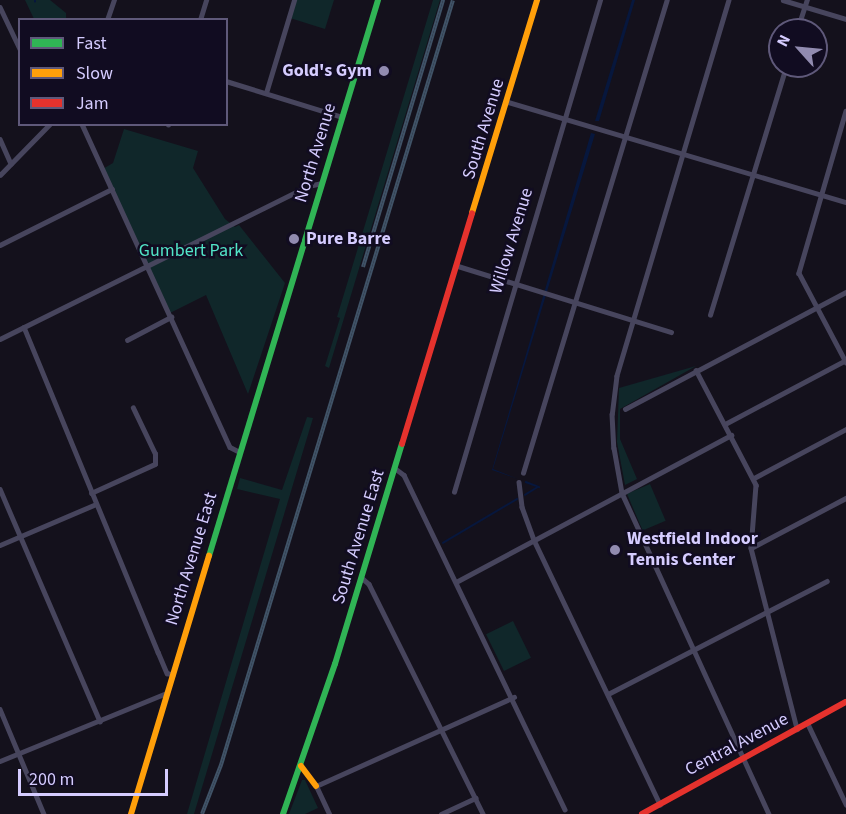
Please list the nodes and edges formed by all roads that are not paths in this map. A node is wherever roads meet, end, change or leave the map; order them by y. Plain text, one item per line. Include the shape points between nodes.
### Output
1 (114, 0) edge
2 (206, 0) edge
3 (294, 0) edge
4 (378, 0) edge
5 (537, 0) edge
6 (600, 0) edge
7 (667, 0) edge
8 (729, 0) edge
9 (783, 0) edge
10 (807, 0) edge
11 (805, 6) junction
12 (0, 7) edge
13 (108, 18) edge
14 (201, 18) edge
15 (801, 18) edge
16 (846, 19) edge
17 (18, 45) edge
18 (782, 78) edge
19 (228, 82) edge
20 (266, 93) junction
21 (508, 102) junction
22 (846, 111) edge
23 (342, 117) junction
24 (564, 118) junction
25 (48, 126) edge
26 (83, 126) edge
27 (625, 137) junction
28 (0, 139) edge
29 (683, 154) junction
30 (11, 164) junction
31 (753, 173) junction
32 (0, 175) edge
33 (322, 183) junction
34 (112, 189) junction
35 (821, 195) junction
36 (846, 202) edge
37 (0, 245) edge
38 (147, 265) junction
39 (458, 266) junction
40 (513, 284) junction
41 (846, 292) edge
42 (575, 303) junction
43 (818, 307) junction
44 (282, 314) joint
45 (710, 315) dead end
46 (171, 317) junction
47 (635, 320) junction
48 (24, 327) junction
49 (671, 332) dead end
50 (0, 339) edge
51 (127, 340) dead end
52 (846, 361) edge
53 (696, 370) junction
54 (133, 408) dead end
55 (625, 409) dead end
56 (725, 424) junction
57 (846, 429) edge
58 (731, 435) junction
59 (240, 452) junction
60 (396, 468) junction
61 (523, 472) dead end
62 (754, 478) junction
63 (519, 482) dead end
64 (0, 489) edge
65 (454, 492) dead end
66 (91, 493) junction
67 (622, 493) junction
68 (846, 498) edge
69 (96, 504) junction
70 (20, 537) junction
71 (534, 540) junction
72 (0, 545) edge
73 (751, 548) junction
74 (362, 578) junction
75 (827, 581) dead end
76 (456, 582) junction
77 (768, 610) junction
78 (692, 650) junction
79 (173, 675) junction
80 (167, 693) junction
81 (608, 694) junction
82 (514, 697) junction
83 (846, 702) edge
84 (0, 709) edge
85 (100, 722) junction
86 (808, 724) junction
87 (442, 729) junction
88 (797, 729) junction
89 (19, 754) junction
90 (742, 758) junction
91 (0, 761) edge
92 (301, 766) junction
93 (316, 786) junction
94 (476, 798) junction
95 (660, 804) junction
96 (846, 804) edge
97 (565, 809) dead end
98 (44, 814) edge
99 (131, 814) edge
100 (283, 814) edge
101 (329, 814) edge
102 (441, 814) edge
103 (483, 814) edge
104 (642, 814) edge
105 (769, 814) edge

1 - 13 street
2 - 14 street
3 - 20 street
4 - 23 main road, North Avenue
5 - 21 main road, South Avenue
6 - 24 street, Willow Avenue
7 - 27 street
8 - 29 street
9 - 11 street
10 - 11 street
11 - 15 street
11 - 16 street
12 - 17 street
18 - 31 street
19 - 20 street
20 - 23 street
21 - 24 street
21 - 39 main road, South Avenue
22 - 35 street
23 - 33 main road, North Avenue
24 - 27 street
24 - 40 street, Willow Avenue
25 - 30 street
26 - 34 street
27 - 29 street
27 - 42 street
28 - 30 street
29 - 31 street
29 - 47 street
30 - 32 street
31 - 35 street
31 - 45 street
33 - 38 street via 308,186
33 - 44 main road, North Avenue
34 - 37 street
34 - 38 street
35 - 36 street
35 - 43 street via 799,269
38 - 46 street
38 - 48 street
39 - 40 street
39 - 60 main road, South Avenue East
40 - 42 street
40 - 65 street, Willow Avenue
41 - 43 street
42 - 47 street
42 - 61 street
43 - 52 street
43 - 53 street
44 - 59 main road, North Avenue East
46 - 51 street
46 - 59 street via 230,447
47 - 49 street
47 - 67 street via 617,376 614,401 614,448
48 - 50 street
48 - 66 street
52 - 56 street
53 - 55 street
53 - 56 street
54 - 66 street via 155,454 155,464
56 - 58 street
57 - 62 street
58 - 62 street
58 - 67 street
59 - 79 main road, North Avenue East
60 - 74 main road, South Avenue East
60 - 76 street via 404,475
62 - 73 street via 758,495
63 - 71 street via 522,507
64 - 70 street
66 - 69 street
67 - 71 street
67 - 78 street
68 - 73 street
69 - 70 street
69 - 79 street via 167,673
70 - 72 street
70 - 85 street
71 - 76 street
71 - 81 street
73 - 77 street
74 - 87 street via 369,584
74 - 92 main road, South Avenue East
75 - 77 street
76 - 82 street
77 - 78 street
77 - 88 street
78 - 81 street
78 - 90 street
79 - 80 main road, North Avenue East
80 - 85 street
80 - 99 main road, North Avenue East
81 - 95 street
82 - 87 street
82 - 97 street
83 - 86 main road, Central Avenue
84 - 89 street
85 - 89 street
86 - 88 main road, Central Avenue
86 - 96 street
87 - 93 street
87 - 94 street
88 - 90 main road, Central Avenue
89 - 91 street
89 - 98 street
90 - 95 main road, Central Avenue
90 - 105 street
92 - 93 main road
92 - 100 main road, South Avenue East
93 - 101 street
94 - 102 street
94 - 103 street
95 - 104 main road, Central Avenue

